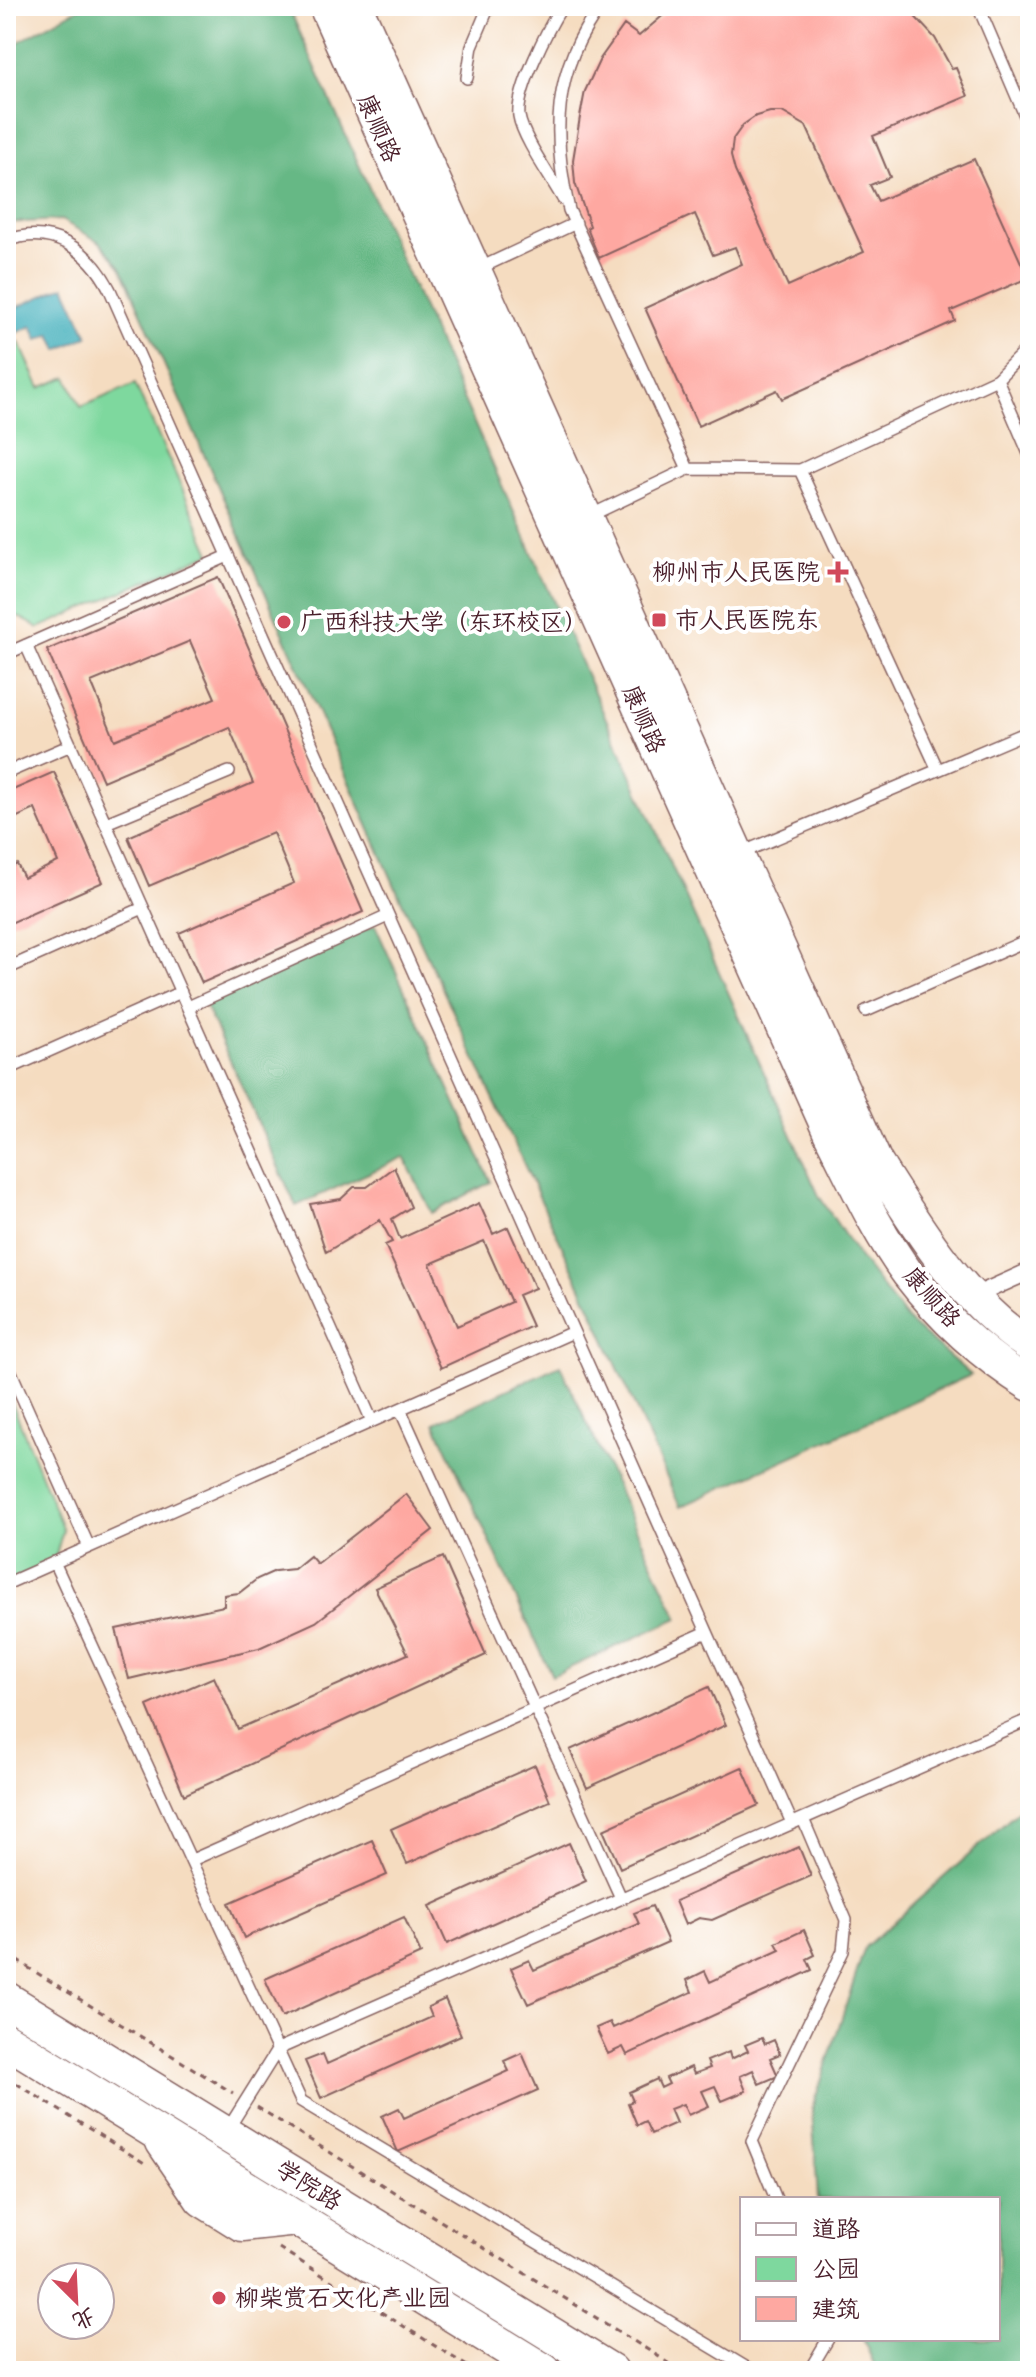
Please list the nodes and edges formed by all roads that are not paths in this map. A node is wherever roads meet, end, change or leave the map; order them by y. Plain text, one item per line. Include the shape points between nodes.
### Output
1 (325, 6) edge
2 (356, 6) edge
3 (489, 6) edge
4 (562, 6) edge
5 (601, 6) edge
6 (978, 6) edge
7 (467, 78) dead end
8 (1030, 127) edge
9 (569, 210) junction
10 (576, 223) junction
11 (6, 241) edge
12 (475, 270) junction
13 (1030, 346) edge
14 (997, 379) junction
15 (1030, 456) edge
16 (688, 469) junction
17 (800, 470) junction
18 (586, 517) junction
19 (228, 556) junction
20 (26, 645) junction
21 (6, 654) edge
22 (1030, 731) edge
23 (71, 745) junction
24 (938, 770) junction
25 (229, 772) dead end
26 (6, 773) edge
27 (106, 823) junction
28 (738, 854) junction
29 (143, 908) junction
30 (388, 916) junction
31 (1030, 939) edge
32 (6, 969) edge
33 (181, 992) junction
34 (188, 1007) junction
35 (866, 1011) dead end
36 (6, 1070) edge
37 (1030, 1271) edge
38 (972, 1297) junction
39 (573, 1332) junction
40 (1030, 1346) edge
41 (6, 1361) edge
42 (1030, 1385) edge
43 (400, 1409) junction
44 (372, 1421) junction
45 (89, 1547) junction
46 (54, 1562) junction
47 (6, 1584) edge
48 (707, 1632) junction
49 (534, 1708) junction
50 (1030, 1719) edge
51 (798, 1821) junction
52 (192, 1860) junction
53 (621, 1898) junction
54 (6, 1999) edge
55 (6, 2040) edge
56 (278, 2049) junction
57 (225, 2133) junction
58 (775, 2197) edge
59 (827, 2341) edge
60 (544, 2371) edge
61 (611, 2371) edge
62 (752, 2371) edge
63 (809, 2371) edge

1 - 42 main road, 康顺路 via 857,1187 918,1285 990,1357
2 - 12 main road, 康顺路
3 - 7 lane via 472,46
4 - 9 lane via 536,57 519,115
5 - 9 lane via 574,55 560,98 559,164
6 - 8 lane
9 - 10 lane
10 - 12 lane
10 - 16 lane
11 - 19 lane via 54,237 73,244 102,273
12 - 18 main road, 康顺路
13 - 14 lane
14 - 15 lane
14 - 17 lane
16 - 17 lane
16 - 18 lane
17 - 24 lane
18 - 28 main road, 康顺路
19 - 20 lane
19 - 30 lane
20 - 21 lane
20 - 23 lane
22 - 24 lane
23 - 26 lane
23 - 27 lane
24 - 28 lane
25 - 27 lane
27 - 29 lane
28 - 38 main road, 康顺路 via 876,1162 913,1222
29 - 32 lane
29 - 33 lane
30 - 34 lane
30 - 39 lane
31 - 35 lane
33 - 34 lane
33 - 36 lane
34 - 44 lane
37 - 38 street
38 - 40 main road, 康顺路
39 - 43 lane
39 - 48 lane
41 - 45 lane
43 - 44 lane
43 - 49 lane
44 - 45 lane
45 - 46 lane
46 - 47 lane
46 - 52 lane
48 - 49 lane
48 - 51 lane
49 - 52 lane
49 - 53 lane
50 - 51 lane
51 - 53 lane
51 - 58 lane via 846,1920 843,1951 752,2141
52 - 56 lane
53 - 56 lane
54 - 57 main road, 学院路
55 - 60 main road, 学院路
56 - 57 lane
56 - 62 lane via 301,2101
57 - 61 main road, 学院路
59 - 63 lane

